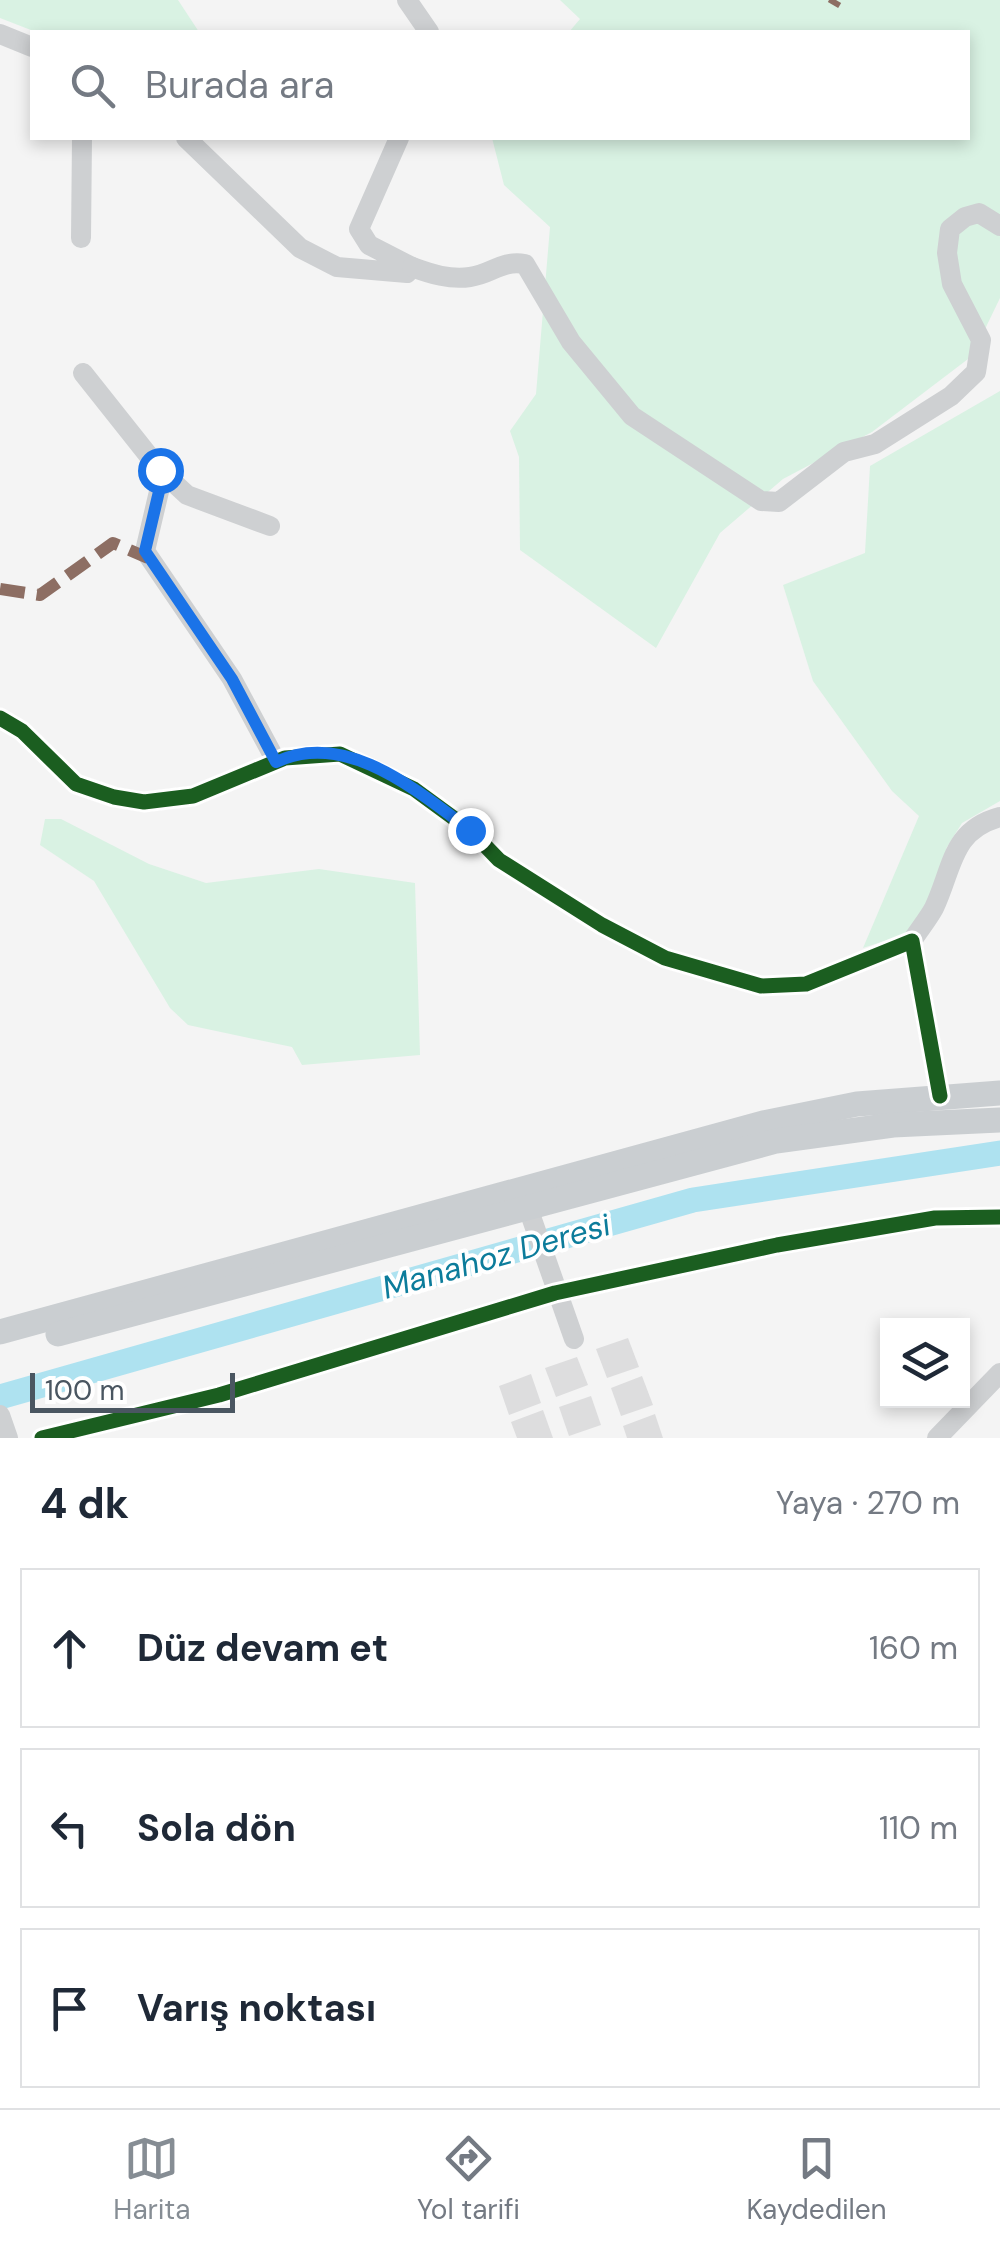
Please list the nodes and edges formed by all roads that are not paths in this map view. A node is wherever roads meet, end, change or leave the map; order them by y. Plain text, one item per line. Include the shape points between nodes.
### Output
1 (407, 0) edge
2 (428, 30) edge
3 (0, 34) edge
4 (30, 46) edge
5 (82, 140) edge
6 (188, 140) edge
7 (398, 140) edge
8 (1000, 226) edge
9 (80, 238) dead end
10 (412, 267) junction
11 (83, 373) dead end
12 (160, 470) junction
13 (270, 526) dead end
14 (0, 718) edge
15 (276, 762) junction
16 (1000, 818) edge
17 (912, 941) junction
18 (1000, 1094) edge
19 (940, 1096) junction
20 (1000, 1120) edge
21 (528, 1212) junction
22 (1000, 1217) edge
23 (552, 1288) junction
24 (0, 1332) edge
25 (574, 1339) dead end
26 (0, 1348) edge
27 (1000, 1374) edge
28 (0, 1415) edge
29 (8, 1438) edge
30 (42, 1438) edge
31 (937, 1438) edge

1 - 2 street
3 - 4 street
5 - 9 street
6 - 10 street via 300,248 337,266 392,273
7 - 10 street via 359,228 369,245
8 - 10 street via 979,214 950,230 952,284 981,340 976,372 951,396 874,444 844,452 779,502 761,501 632,416 572,342 526,264 506,261 473,277
11 - 12 street
12 - 13 street via 187,495
12 - 15 street via 145,551 232,679
14 - 15 street via 76,784 114,798 192,796
15 - 17 street via 319,752 368,764 414,789 499,860 602,925 665,958 762,986 806,984
16 - 17 street via 968,830 959,842 934,908
17 - 19 street
18 - 19 main road
19 - 24 main road via 763,1123
20 - 21 main road via 893,1125 776,1141
21 - 23 street
21 - 26 main road
22 - 23 street via 936,1218
23 - 25 street
23 - 30 street via 219,1395
27 - 31 street
28 - 29 street

